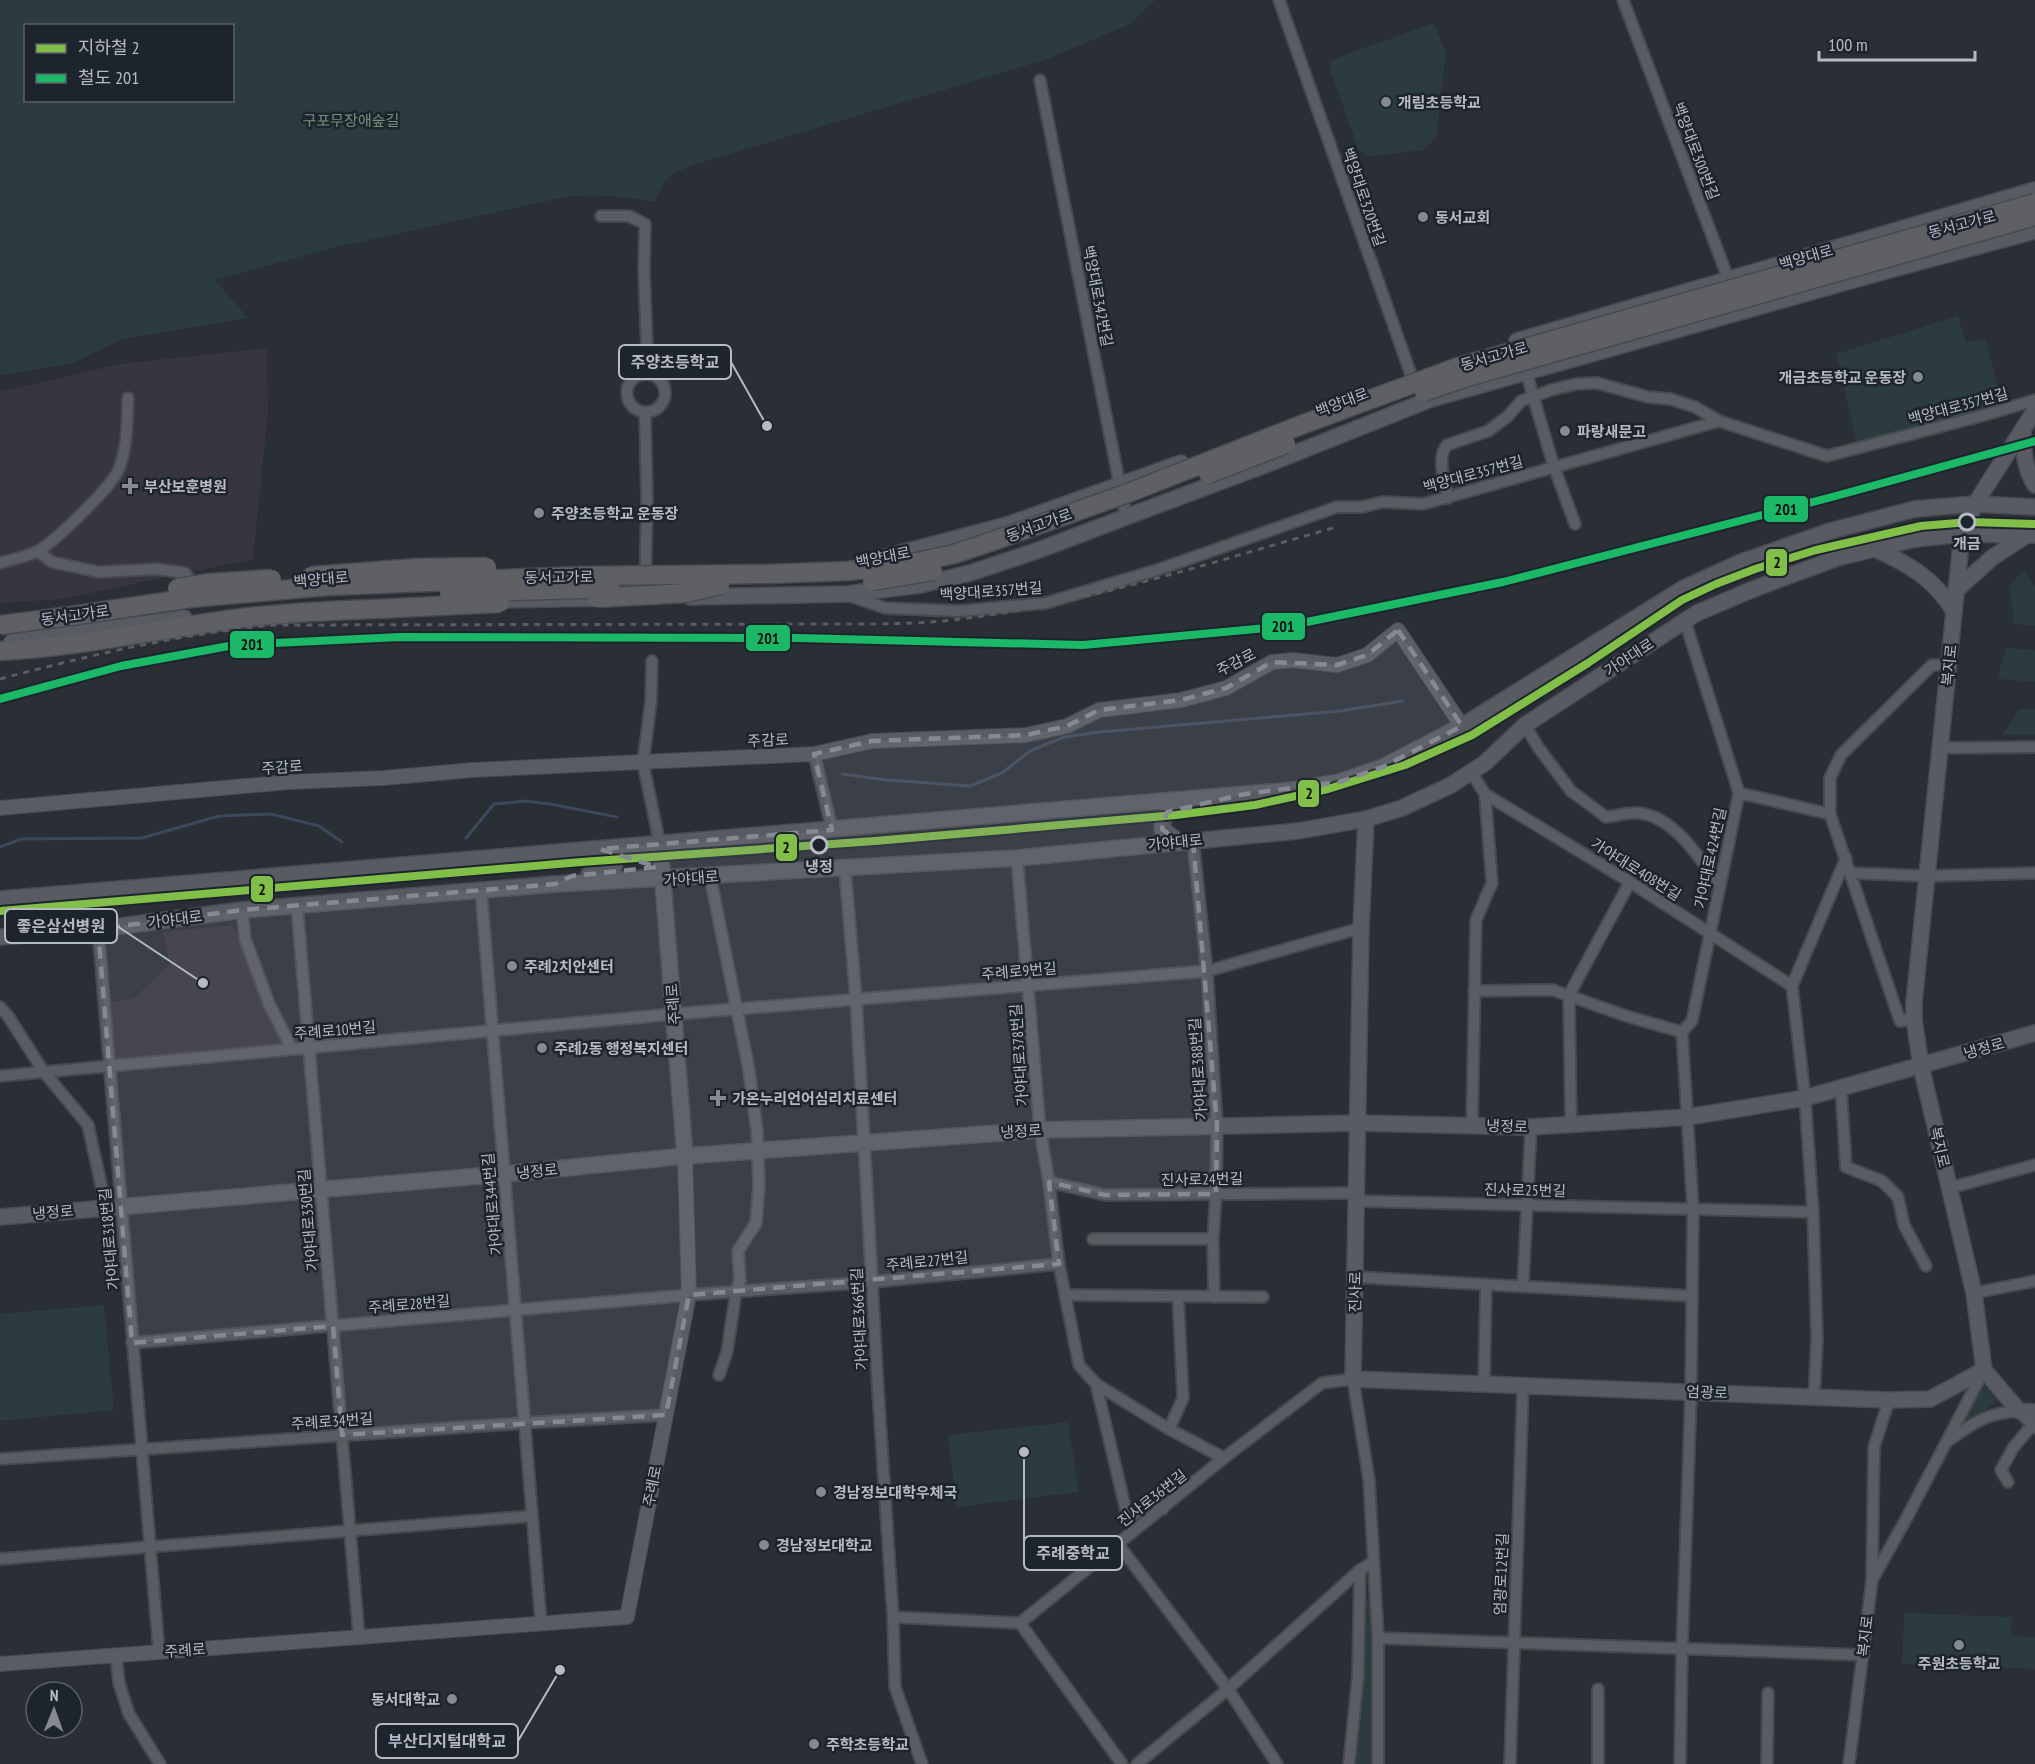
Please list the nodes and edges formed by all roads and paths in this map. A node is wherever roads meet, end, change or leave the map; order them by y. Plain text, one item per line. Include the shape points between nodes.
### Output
1 (1279, 0) edge
2 (1623, 0) edge
3 (1040, 80) dead end
4 (2035, 190) edge
5 (2035, 203) edge
6 (601, 216) dead end
7 (2035, 216) edge
8 (2035, 231) edge
9 (1728, 279) junction
10 (1741, 312) junction
11 (1526, 372) junction
12 (648, 374) junction
13 (1411, 375) junction
14 (1533, 397) junction
15 (128, 398) dead end
16 (2035, 400) edge
17 (1421, 403) junction
18 (2035, 410) edge
19 (645, 412) junction
20 (1719, 421) junction
21 (2023, 429) junction
22 (1554, 467) junction
23 (1120, 485) junction
24 (2035, 485) edge
25 (1448, 498) junction
26 (1975, 504) junction
27 (2035, 507) edge
28 (1126, 517) junction
29 (1575, 524) dead end
30 (1962, 534) junction
31 (2031, 535) edge
32 (1875, 549) junction
33 (37, 551) junction
34 (0, 563) edge
35 (645, 570) junction
36 (580, 576) junction
37 (720, 585) junction
38 (1956, 590) junction
39 (199, 592) junction
40 (847, 594) junction
41 (645, 598) junction
42 (1954, 611) junction
43 (0, 615) edge
44 (1685, 621) junction
45 (0, 623) edge
46 (0, 636) edge
47 (0, 644) edge
48 (0, 651) edge
49 (652, 661) dead end
50 (1949, 665) junction
51 (1525, 725) junction
52 (1462, 726) junction
53 (2035, 747) edge
54 (1940, 748) junction
55 (814, 754) junction
56 (643, 762) junction
57 (1471, 772) junction
58 (1739, 793) junction
59 (1245, 794) junction
60 (1485, 794) junction
61 (0, 808) edge
62 (1830, 814) junction
63 (1366, 819) junction
64 (832, 830) junction
65 (1186, 841) junction
66 (660, 844) junction
67 (600, 849) junction
68 (1017, 858) junction
69 (1846, 858) junction
70 (844, 868) junction
71 (1851, 873) junction
72 (2035, 873) edge
73 (710, 876) junction
74 (1927, 876) junction
75 (662, 880) junction
76 (1630, 882) junction
77 (555, 884) junction
78 (1720, 886) junction
79 (481, 890) junction
80 (0, 899) edge
81 (297, 906) junction
82 (242, 910) junction
83 (98, 928) junction
84 (1361, 928) junction
85 (1709, 932) junction
86 (0, 937) edge
87 (1207, 971) junction
88 (1029, 985) junction
89 (1792, 986) junction
90 (1474, 991) junction
91 (1569, 995) junction
92 (856, 999) junction
93 (0, 1007) edge
94 (737, 1009) junction
95 (674, 1014) junction
96 (1914, 1019) junction
97 (492, 1031) junction
98 (1682, 1032) junction
99 (2035, 1033) edge
100 (309, 1048) junction
101 (292, 1049) junction
102 (109, 1066) junction
103 (1921, 1066) junction
104 (44, 1072) junction
105 (0, 1076) edge
106 (1841, 1088) junction
107 (1805, 1098) junction
108 (1688, 1117) junction
109 (1358, 1123) junction
110 (1472, 1124) junction
111 (1217, 1125) junction
112 (1571, 1125) junction
113 (1530, 1127) junction
114 (1040, 1130) junction
115 (865, 1142) junction
116 (758, 1151) junction
117 (685, 1156) junction
118 (2035, 1165) edge
119 (504, 1174) junction
120 (1049, 1182) junction
121 (321, 1188) junction
122 (1950, 1188) junction
123 (1216, 1194) junction
124 (1356, 1197) junction
125 (1526, 1206) junction
126 (113, 1207) junction
127 (1693, 1209) junction
128 (1813, 1212) junction
129 (0, 1217) edge
130 (1093, 1239) dead end
131 (1213, 1239) junction
132 (1059, 1264) junction
133 (1926, 1266) dead end
134 (1355, 1277) junction
135 (2035, 1281) edge
136 (873, 1282) junction
137 (1486, 1285) junction
138 (1523, 1286) junction
139 (736, 1292) junction
140 (1974, 1293) junction
141 (689, 1295) junction
142 (1065, 1295) junction
143 (1178, 1296) junction
144 (1692, 1296) junction
145 (1214, 1297) junction
146 (1263, 1297) dead end
147 (515, 1310) junction
148 (333, 1326) junction
149 (132, 1343) junction
150 (1984, 1370) junction
151 (719, 1375) dead end
152 (1353, 1379) junction
153 (1096, 1384) junction
154 (1484, 1384) junction
155 (1523, 1386) junction
156 (1690, 1392) junction
157 (1814, 1396) junction
158 (1890, 1400) junction
159 (2019, 1411) junction
160 (666, 1415) junction
161 (2034, 1421) edge
162 (525, 1423) junction
163 (1169, 1429) junction
164 (342, 1435) junction
165 (1947, 1442) junction
166 (141, 1449) junction
167 (0, 1458) edge
168 (1224, 1458) junction
169 (2008, 1482) dead end
170 (1163, 1509) junction
171 (532, 1516) junction
172 (350, 1531) junction
173 (1118, 1544) junction
174 (150, 1547) junction
175 (0, 1559) edge
176 (1373, 1562) junction
177 (1360, 1570) junction
178 (1872, 1580) junction
179 (893, 1617) junction
180 (541, 1623) junction
181 (1020, 1623) junction
182 (359, 1637) junction
183 (1378, 1638) junction
184 (1514, 1642) junction
185 (1682, 1648) junction
186 (159, 1652) junction
187 (116, 1655) junction
188 (1863, 1655) junction
189 (0, 1664) edge
190 (1228, 1689) junction
191 (1598, 1689) dead end
192 (1768, 1693) dead end
193 (160, 1764) edge
194 (922, 1764) edge
195 (1122, 1764) edge
196 (1137, 1764) edge
197 (1277, 1764) edge
198 (1349, 1764) edge
199 (1378, 1764) edge
200 (1510, 1764) edge
201 (1598, 1764) edge
202 (1680, 1764) edge
203 (1767, 1764) edge
204 (1849, 1764) edge

1 - 13 street, 백양대로320번길
2 - 9 street, 백양대로300번길
3 - 23 street, 백양대로342번길
4 - 9 main road, 백양대로
5 - 36 highway, 동서고가로, bridge via 1458,367 1128,493 954,554 848,572
6 - 12 street via 628,216 645,224
7 - 37 highway, 동서고가로, bridge via 1464,378 960,565 847,584
8 - 10 main road, 백양대로
9 - 10 street, 백양대로300번길
9 - 13 main road, 백양대로
10 - 11 main road, 백양대로
11 - 14 street
11 - 17 main road, 백양대로
12 - 19 street via 662,383 665,394 661,405
12 - 19 street via 635,377 627,394 630,404
13 - 17 street, 백양대로320번길
13 - 23 main road, 백양대로
14 - 20 street via 1576,384 1597,383 1671,399
14 - 22 street
14 - 25 street via 1521,401 1488,431 1447,445 1442,468
15 - 33 street via 127,434 118,471 68,527
16 - 20 street, 백양대로357번길 via 1827,456
17 - 28 main road, 백양대로
18 - 21 main road, 복지로
19 - 35 street
20 - 22 street, 백양대로357번길
21 - 24 main road via 2024,454
21 - 26 main road, 복지로
22 - 25 street, 백양대로357번길
22 - 29 street
23 - 28 street, 백양대로342번길
23 - 35 main road, 백양대로 via 1007,525 871,561 814,568
25 - 40 street, 백양대로357번길 via 1423,504 1382,502 1337,507 1157,570 1046,603 960,611 885,609
26 - 27 main road, 가야대로
26 - 30 main road, 복지로
26 - 52 main road, 가야대로 via 1915,509 1830,531 1742,562 1684,588
28 - 40 main road, 백양대로 via 970,573 920,585
30 - 31 main road, 가야대로
30 - 32 main road, 가야대로 via 1915,539
30 - 38 main road, 복지로
31 - 38 main road via 1992,557
32 - 42 main road via 1917,570 1943,593
32 - 44 main road, 가야대로 via 1838,558 1751,590
33 - 34 street
33 - 39 street via 52,562 99,572 157,569 185,573
35 - 39 main road, 백양대로 via 394,574 317,578
35 - 41 street
36 - 43 highway, bridge via 531,566 351,572 209,583
36 - 45 highway, 동서고가로, bridge via 328,586
37 - 46 highway, 동서고가로, bridge via 366,596 226,605
37 - 48 highway, bridge via 687,593 229,620
38 - 42 main road, 복지로
39 - 45 main road, 백양대로
40 - 41 main road, 백양대로
41 - 47 main road, 백양대로 via 390,602 238,612
42 - 50 main road, 복지로
44 - 51 main road, 가야대로
44 - 58 street, 가야대로424번길
49 - 56 street
50 - 54 main road, 복지로
50 - 62 street via 1932,665 1841,755 1830,778
51 - 57 main road, 가야대로
51 - 78 street via 1572,791 1606,817 1638,813 1668,823
52 - 55 street, 주감로 via 1398,630 1367,655 1337,664 1272,662 1226,687 1181,700 1099,710 1057,729 1026,735 872,741
52 - 59 main road, 가야대로 via 1383,767 1339,782
53 - 54 street
54 - 74 main road, 복지로
55 - 56 street, 주감로
55 - 64 street
56 - 61 street, 주감로 via 290,783
56 - 66 street
57 - 60 street, 가야대로408번길
57 - 63 main road, 가야대로 via 1402,808
58 - 62 street
58 - 78 street, 가야대로424번길
59 - 64 main road, 가야대로
59 - 65 main road via 1229,801 1181,806 1167,812 1162,829
60 - 76 street, 가야대로408번길
60 - 90 street via 1492,883 1476,920
62 - 69 street
63 - 65 main road, 가야대로 via 1299,831
63 - 84 main road, 진사로
64 - 66 main road, 가야대로
65 - 68 main road, 가야대로
65 - 87 street, 가야대로388번길
66 - 67 main road, 가야대로
66 - 75 main road, 주례로
67 - 77 main road via 614,857 612,868 606,873 572,876
67 - 80 main road, 가야대로
68 - 70 main road, 가야대로
68 - 88 street, 가야대로378번길
69 - 71 street
69 - 89 street
70 - 73 main road, 가야대로
70 - 92 street, 가야대로366번길
71 - 74 street
71 - 96 street via 1900,1021
72 - 74 street
73 - 75 main road, 가야대로
73 - 94 street
74 - 96 main road, 복지로
75 - 77 main road, 가야대로
75 - 95 main road, 주례로
76 - 85 street, 가야대로408번길
76 - 91 street
77 - 79 main road, 가야대로
78 - 85 street, 가야대로424번길
79 - 81 main road, 가야대로
79 - 97 street, 가야대로344번길
81 - 82 main road, 가야대로
81 - 100 street, 가야대로330번길
82 - 83 main road, 가야대로
82 - 101 street via 245,939 269,1004
83 - 86 main road, 가야대로
83 - 102 street, 가야대로318번길
84 - 87 street, 주례로9번길
84 - 109 main road, 진사로
85 - 89 street, 가야대로408번길
85 - 98 street, 가야대로424번길 via 1692,1021
87 - 88 street, 주례로9번길
87 - 111 street, 가야대로388번길
88 - 92 street, 주례로9번길
88 - 114 street, 가야대로378번길
89 - 107 street
90 - 91 street via 1553,990
90 - 110 street
91 - 98 street
91 - 112 street
92 - 94 street, 주례로9번길
92 - 115 street, 가야대로366번길
93 - 104 street
94 - 95 street, 주례로9번길
94 - 116 street
95 - 97 street, 주례로10번길
95 - 117 main road, 주례로
96 - 103 main road, 복지로
97 - 100 street, 주례로10번길
97 - 119 street, 가야대로344번길
98 - 108 street
99 - 103 main road, 냉정로
100 - 101 street, 주례로10번길
100 - 121 street, 가야대로330번길
101 - 102 street, 주례로10번길
102 - 104 street, 주례로10번길
102 - 126 street, 가야대로318번길
103 - 106 main road, 냉정로
103 - 122 main road, 복지로
104 - 105 street, 주례로10번길
104 - 126 street via 88,1125
106 - 107 main road, 냉정로
106 - 133 street via 1846,1167 1882,1181 1898,1197 1904,1225
107 - 108 main road, 냉정로
107 - 128 street
108 - 112 main road, 냉정로
108 - 127 street
109 - 110 main road, 냉정로
109 - 111 main road, 냉정로
109 - 124 main road, 진사로
110 - 113 main road, 냉정로
111 - 114 main road, 냉정로
111 - 123 street, 가야대로388번길
112 - 113 main road, 냉정로
113 - 125 street
114 - 115 main road, 냉정로
114 - 120 street, 가야대로378번길
115 - 116 main road, 냉정로
115 - 136 street, 가야대로366번길
116 - 117 main road, 냉정로
116 - 139 street via 756,1223 740,1247
117 - 119 main road, 냉정로
117 - 141 street, 주례로
118 - 122 street
119 - 121 main road, 냉정로
119 - 147 street, 가야대로344번길
120 - 123 street, 진사로24번길 via 1105,1195
120 - 132 street, 가야대로378번길
121 - 126 main road, 냉정로
121 - 148 street, 가야대로330번길
122 - 140 main road, 복지로
123 - 124 street, 진사로24번길
123 - 131 street, 가야대로388번길
124 - 125 street, 진사로25번길
124 - 134 main road, 진사로
125 - 127 street, 진사로25번길
125 - 138 street
126 - 129 main road, 냉정로
126 - 149 street, 가야대로318번길
127 - 128 street
127 - 144 street
128 - 157 street via 1817,1339
130 - 131 street
131 - 145 street, 가야대로388번길
132 - 136 street, 주례로27번길
132 - 142 street, 가야대로378번길
134 - 137 street
134 - 152 main road, 진사로
135 - 140 street
136 - 139 street, 주례로27번길
136 - 179 street, 가야대로366번길
137 - 138 street
137 - 154 street
138 - 144 street
139 - 141 street, 주례로27번길
139 - 151 street via 727,1352
140 - 150 main road, 복지로
141 - 147 street, 주례로28번길
141 - 160 street, 주례로
142 - 143 street
142 - 153 street, 가야대로378번길 via 1079,1365
143 - 145 street
143 - 163 street via 1183,1398
144 - 156 street
145 - 146 street
147 - 148 street, 주례로28번길
147 - 162 street, 가야대로344번길
148 - 149 street, 주례로28번길
148 - 164 street, 가야대로330번길
149 - 166 street, 가야대로318번길
150 - 158 main road, 엄광로 via 1930,1399
150 - 159 main road
150 - 165 street, 복지로
152 - 154 main road, 엄광로
152 - 168 street, 진사로36번길 via 1322,1383
152 - 176 street, 진사로 via 1370,1480
153 - 163 street, 가야대로378번길
153 - 170 street, 가야대로378번길 via 1128,1519 1153,1500
154 - 155 main road, 엄광로
155 - 156 main road, 엄광로
155 - 184 street, 엄광로12번길
156 - 157 main road, 엄광로
156 - 185 street
157 - 158 main road, 엄광로
158 - 178 street via 1874,1447
159 - 161 main road
159 - 165 street via 1998,1412 1978,1420
160 - 162 street, 주례로34번길
160 - 180 street, 주례로 via 627,1617
161 - 169 street via 2001,1470
162 - 164 street, 주례로34번길
162 - 171 street, 가야대로344번길
163 - 168 street, 가야대로378번길
164 - 166 street, 주례로34번길
164 - 172 street, 가야대로330번길
165 - 178 street, 복지로
166 - 167 street, 주례로34번길
166 - 174 street, 가야대로318번길
168 - 170 street, 진사로36번길
170 - 173 street, 진사로36번길
171 - 172 street
171 - 180 street, 가야대로344번길
172 - 174 street
172 - 182 street, 가야대로330번길
173 - 181 street, 진사로36번길
173 - 190 street
174 - 175 street
174 - 186 street, 가야대로318번길
176 - 177 street
176 - 183 street, 진사로
177 - 190 street
177 - 198 street via 1358,1676
178 - 188 street, 복지로
179 - 181 street
179 - 194 street, 가야대로366번길 via 895,1687
180 - 182 street, 주례로
181 - 195 street
182 - 186 street, 주례로
183 - 184 street
183 - 199 street, 진사로
184 - 185 street
184 - 200 street, 엄광로12번길
185 - 188 street
185 - 202 street
186 - 187 street, 주례로
187 - 189 street, 주례로
187 - 193 street via 119,1683 129,1714
188 - 204 street, 복지로
190 - 196 street
190 - 197 street
191 - 201 street
192 - 203 street

